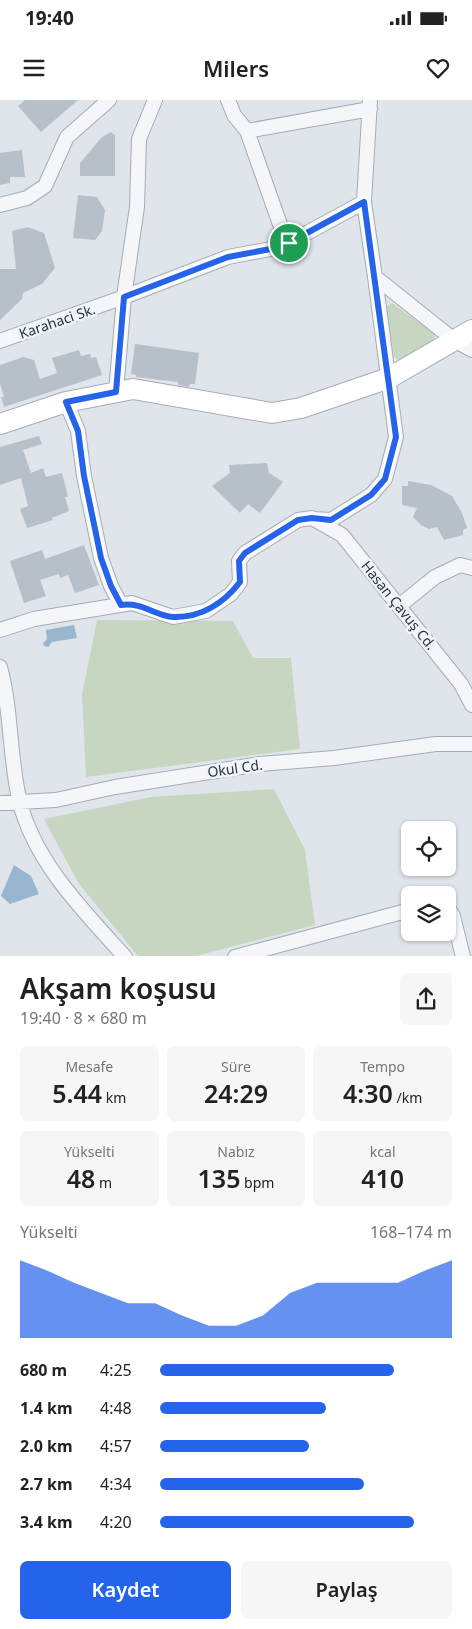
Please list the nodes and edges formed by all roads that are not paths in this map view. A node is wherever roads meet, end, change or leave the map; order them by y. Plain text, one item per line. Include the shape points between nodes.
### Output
1 (109, 100) edge
2 (156, 100) edge
3 (228, 100) edge
4 (370, 105) edge
5 (247, 131) junction
6 (364, 202) junction
7 (0, 205) edge
8 (289, 243) junction
9 (375, 277) junction
10 (124, 297) junction
11 (472, 330) edge
12 (454, 340) junction
13 (0, 341) edge
14 (472, 350) edge
15 (388, 378) junction
16 (116, 392) junction
17 (66, 402) junction
18 (0, 424) edge
19 (312, 518) junction
20 (472, 568) edge
21 (121, 605) junction
22 (399, 606) junction
23 (0, 630) edge
24 (0, 667) edge
25 (472, 705) edge
26 (472, 744) edge
27 (0, 803) edge
28 (20, 804) junction
29 (401, 912) edge
30 (456, 928) edge
31 (119, 955) edge
32 (235, 956) edge
33 (463, 956) edge

1 - 7 street via 66,137 45,186 27,198
2 - 10 street via 139,139 137,207
3 - 5 street via 234,116
4 - 5 street
4 - 6 street
5 - 8 street
6 - 8 street, Karahaci Sk.
6 - 9 street
8 - 10 street, Karahaci Sk. via 228,257
9 - 12 street
9 - 15 street
10 - 13 street, Karahaci Sk.
10 - 16 street
11 - 12 street
12 - 14 street
12 - 15 street
15 - 16 street via 301,408 272,413 134,389
15 - 19 street via 396,437 385,479 371,495 331,520
16 - 17 street
17 - 18 street
17 - 21 street via 78,431 101,558
19 - 21 street via 298,520 245,553 239,561 240,582 231,594 206,611 173,617 132,603
19 - 22 street, Hasan Çavuş Cd. via 342,535
20 - 22 street via 460,565 435,577
21 - 23 street via 34,619
22 - 25 street, Hasan Çavuş Cd. via 461,684
24 - 28 street via 6,690
26 - 28 street, Okul Cd. via 436,744 260,764
27 - 28 street, Okul Cd.
28 - 31 street via 36,844 69,894
29 - 32 street
30 - 33 street

